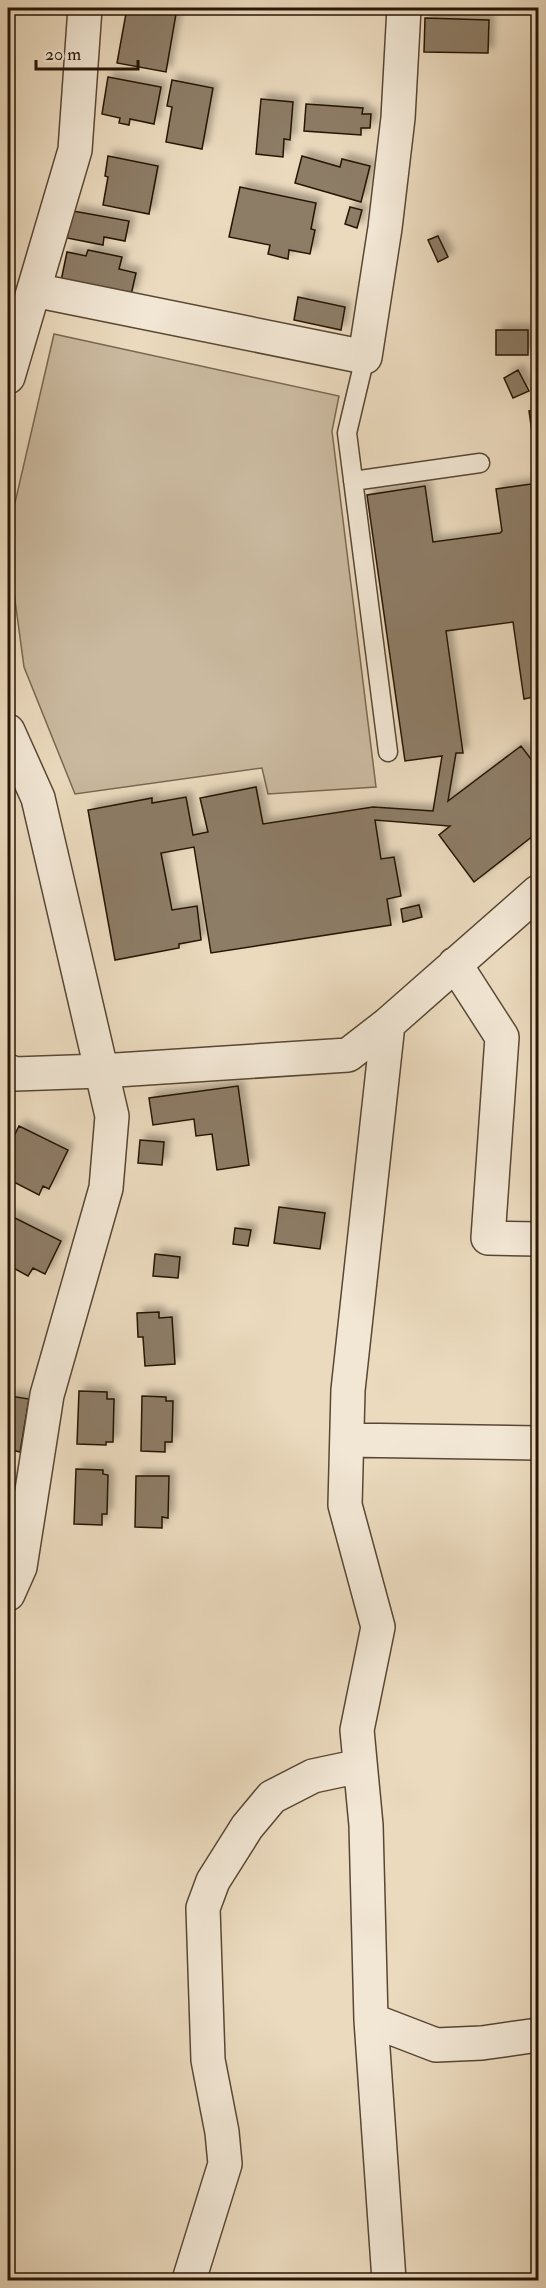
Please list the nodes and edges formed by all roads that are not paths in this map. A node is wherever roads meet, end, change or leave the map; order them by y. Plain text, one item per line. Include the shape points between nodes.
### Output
1 (85, 8) edge
2 (404, 8) edge
3 (34, 290) junction
4 (365, 357) junction
5 (8, 377) edge
6 (480, 463) dead end
7 (353, 481) junction
8 (8, 731) edge
9 (388, 752) dead end
10 (538, 892) edge
11 (455, 964) junction
12 (388, 1024) junction
13 (8, 1071) edge
14 (101, 1071) junction
15 (538, 1239) edge
16 (347, 1440) junction
17 (538, 1443) edge
18 (8, 1594) edge
19 (360, 1766) junction
20 (371, 2020) junction
21 (538, 2035) edge
22 (189, 2280) edge
23 (388, 2280) edge

1 - 3 street via 75,150
2 - 4 street via 398,118
3 - 4 street
3 - 5 street
4 - 7 lane via 346,433
6 - 7 lane
7 - 9 lane
8 - 14 street via 38,798
10 - 11 street
11 - 12 street
11 - 15 street via 502,1037 488,1238
12 - 14 street via 348,1055
12 - 16 street via 348,1390
13 - 14 street
14 - 18 street via 111,1116 106,1188 47,1395 20,1567
16 - 17 street
16 - 19 street via 345,1505 378,1627 357,1730
19 - 20 street via 366,1825
19 - 22 street via 313,1776 272,1797 235,1845 213,1881 203,1908 208,2060 225,2164
20 - 21 street via 436,2045
20 - 23 street

